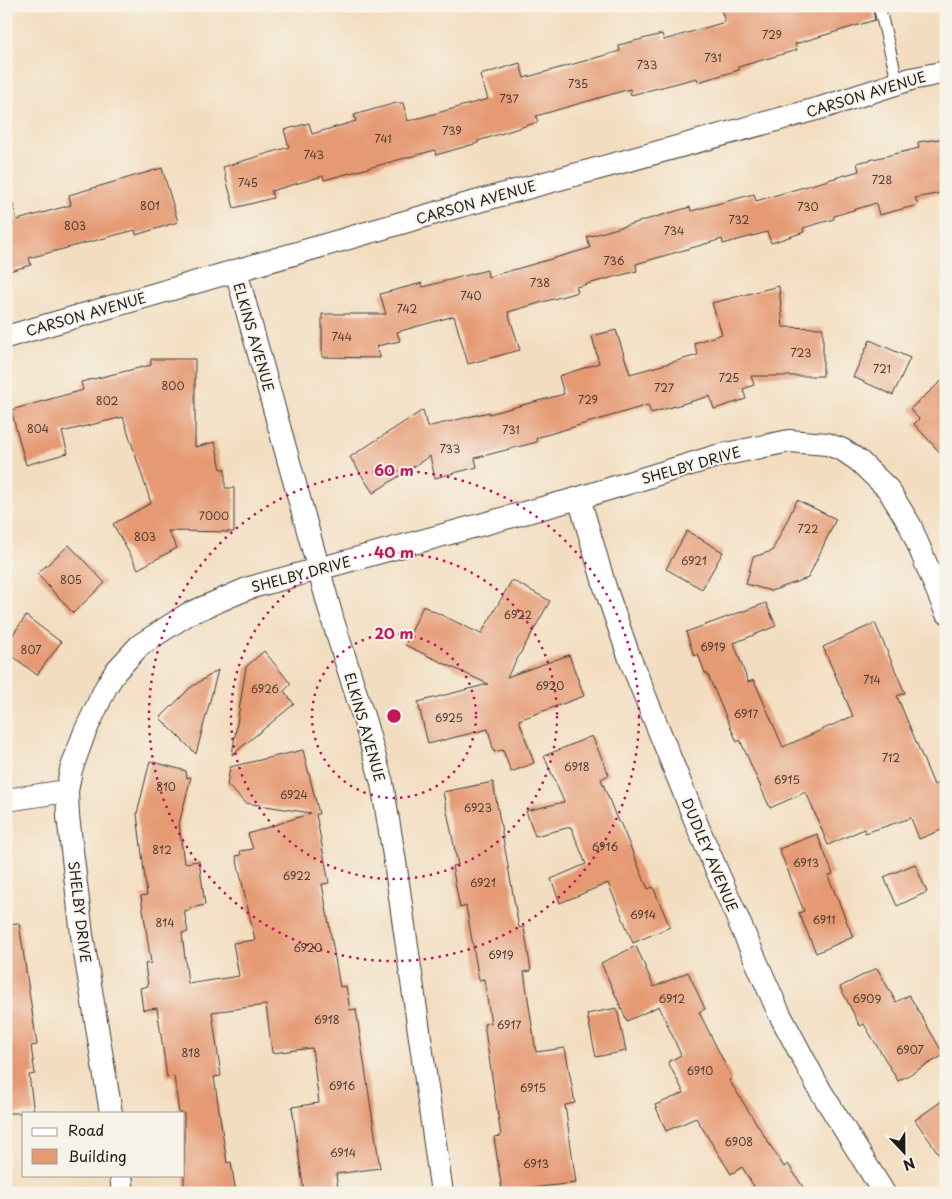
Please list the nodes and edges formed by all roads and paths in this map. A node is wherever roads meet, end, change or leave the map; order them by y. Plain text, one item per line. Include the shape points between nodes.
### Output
1 (879, 6) edge
2 (946, 72) edge
3 (898, 83) junction
4 (236, 271) junction
5 (6, 337) edge
6 (579, 498) junction
7 (319, 570) junction
8 (946, 612) edge
9 (67, 791) junction
10 (6, 800) edge
11 (111, 1112) edge
12 (121, 1176) edge
13 (123, 1193) edge
14 (442, 1193) edge
15 (884, 1193) edge

1 - 3 lane
2 - 3 street, CARSON AVENUE
3 - 4 street, CARSON AVENUE via 824,107
4 - 5 street, CARSON AVENUE
4 - 7 street, ELKINS AVENUE
6 - 7 street, SHELBY DRIVE
6 - 8 street, SHELBY DRIVE via 764,444 789,441 828,444 859,461 899,504
6 - 15 street, DUDLEY AVENUE via 604,587 640,684 775,1005 820,1090
7 - 9 street, SHELBY DRIVE via 250,588 206,604 168,624 140,645 106,687 81,741
7 - 14 street, ELKINS AVENUE via 382,783
9 - 10 street
9 - 11 street, SHELBY DRIVE via 82,936
12 - 13 street

